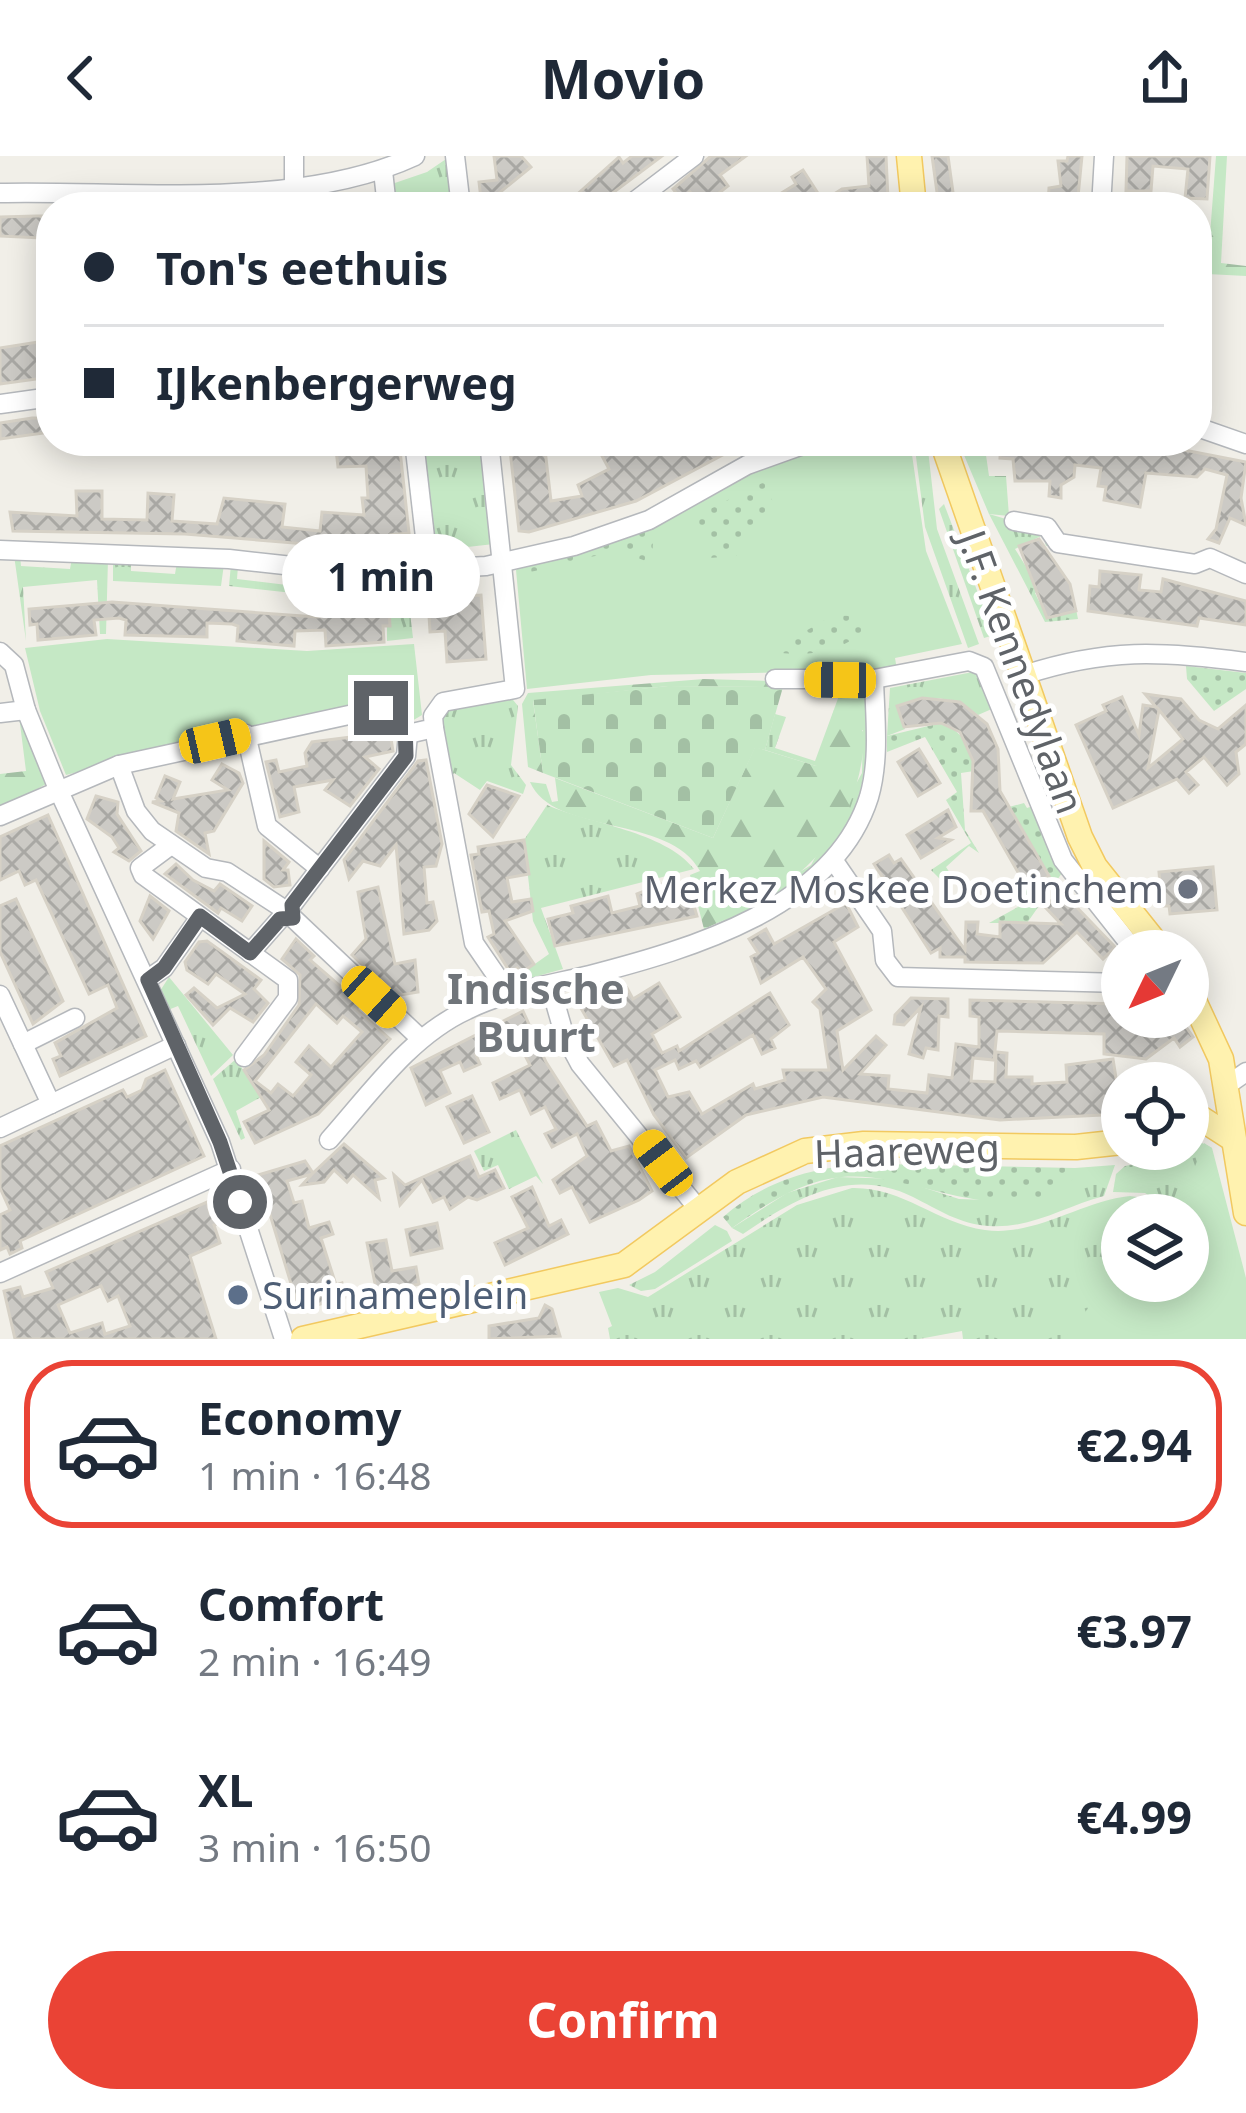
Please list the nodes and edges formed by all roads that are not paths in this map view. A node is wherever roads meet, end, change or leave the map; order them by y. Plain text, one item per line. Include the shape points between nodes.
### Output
1 (294, 156) edge
2 (415, 156) edge
3 (455, 156) edge
4 (694, 156) edge
5 (909, 156) edge
6 (1104, 156) edge
7 (383, 171) junction
8 (294, 190) junction
9 (98, 192) edge
10 (385, 192) edge
11 (459, 192) edge
12 (647, 192) edge
13 (913, 192) edge
14 (1102, 192) edge
15 (0, 193) edge
16 (36, 193) edge
17 (36, 399) edge
18 (0, 404) edge
19 (1212, 432) edge
20 (1246, 444) edge
21 (416, 456) edge
22 (491, 456) edge
23 (772, 456) edge
24 (947, 456) edge
25 (1014, 521) dead end
26 (0, 550) edge
27 (503, 562) junction
28 (429, 572) junction
29 (1246, 574) edge
30 (0, 652) edge
31 (1246, 662) edge
32 (1024, 675) junction
33 (775, 679) dead end
34 (874, 679) junction
35 (26, 710) junction
36 (0, 713) edge
37 (434, 728) junction
38 (246, 734) junction
39 (408, 734) junction
40 (119, 765) junction
41 (58, 789) junction
42 (0, 816) edge
43 (171, 845) junction
44 (834, 861) junction
45 (320, 869) junction
46 (144, 873) junction
47 (121, 882) dead end
48 (286, 912) junction
49 (200, 916) junction
50 (1119, 930) edge
51 (1146, 930) edge
52 (250, 953) junction
53 (148, 980) junction
54 (1101, 982) edge
55 (550, 985) junction
56 (509, 994) junction
57 (0, 995) edge
58 (74, 1018) dead end
59 (1209, 1028) edge
60 (421, 1039) junction
61 (23, 1044) junction
62 (176, 1046) junction
63 (244, 1057) dead end
64 (1236, 1079) edge
65 (1209, 1098) edge
66 (51, 1104) junction
67 (1209, 1124) edge
68 (0, 1128) edge
69 (1233, 1139) junction
70 (329, 1140) dead end
71 (1101, 1144) edge
72 (230, 1169) junction
73 (700, 1211) junction
74 (1246, 1214) edge
75 (0, 1273) edge
76 (284, 1339) edge
77 (302, 1339) edge

1 - 8 street
2 - 7 street
3 - 11 street
4 - 12 street
5 - 13 main road
6 - 14 street
7 - 8 street
7 - 10 street
8 - 9 street
15 - 16 street
17 - 18 street
19 - 20 street
21 - 28 street
22 - 27 street
23 - 27 street via 649,520
24 - 32 main road, J.F. Kennedylaan
25 - 29 street via 1047,527 1058,543 1196,563 1210,558
26 - 28 street
27 - 28 street
27 - 37 street via 518,683 510,692 443,702
30 - 35 street via 14,665
31 - 32 street via 1139,650
32 - 51 main road, J.F. Kennedylaan via 1087,853
33 - 34 street
34 - 44 street via 872,782
34 - 50 street via 969,661 985,668 1064,860
35 - 36 street
35 - 41 street
37 - 39 street
37 - 56 street via 474,943
38 - 39 street via 381,708 399,716
38 - 40 street
38 - 45 street via 267,826
39 - 45 street via 406,756
40 - 41 street
40 - 43 street via 142,819
41 - 42 street
41 - 53 street
43 - 46 street
43 - 48 street
44 - 54 street via 882,931 884,956 898,976
44 - 55 street via 699,944
45 - 48 street
46 - 47 street
46 - 49 street
48 - 52 street
48 - 60 street
49 - 52 street
49 - 53 street
52 - 63 street via 288,980 288,998
53 - 62 street
55 - 56 street
55 - 73 street via 580,1064
56 - 60 street
57 - 61 street
58 - 61 street
59 - 64 main road
60 - 70 street
61 - 66 street
62 - 66 street
62 - 72 street
64 - 65 main road
64 - 69 main road
66 - 68 street
67 - 69 main road
69 - 74 main road
71 - 73 main road, Haareweg via 825,1147 754,1173
72 - 75 street
72 - 76 street
73 - 77 main road, Haareweg via 611,1269

